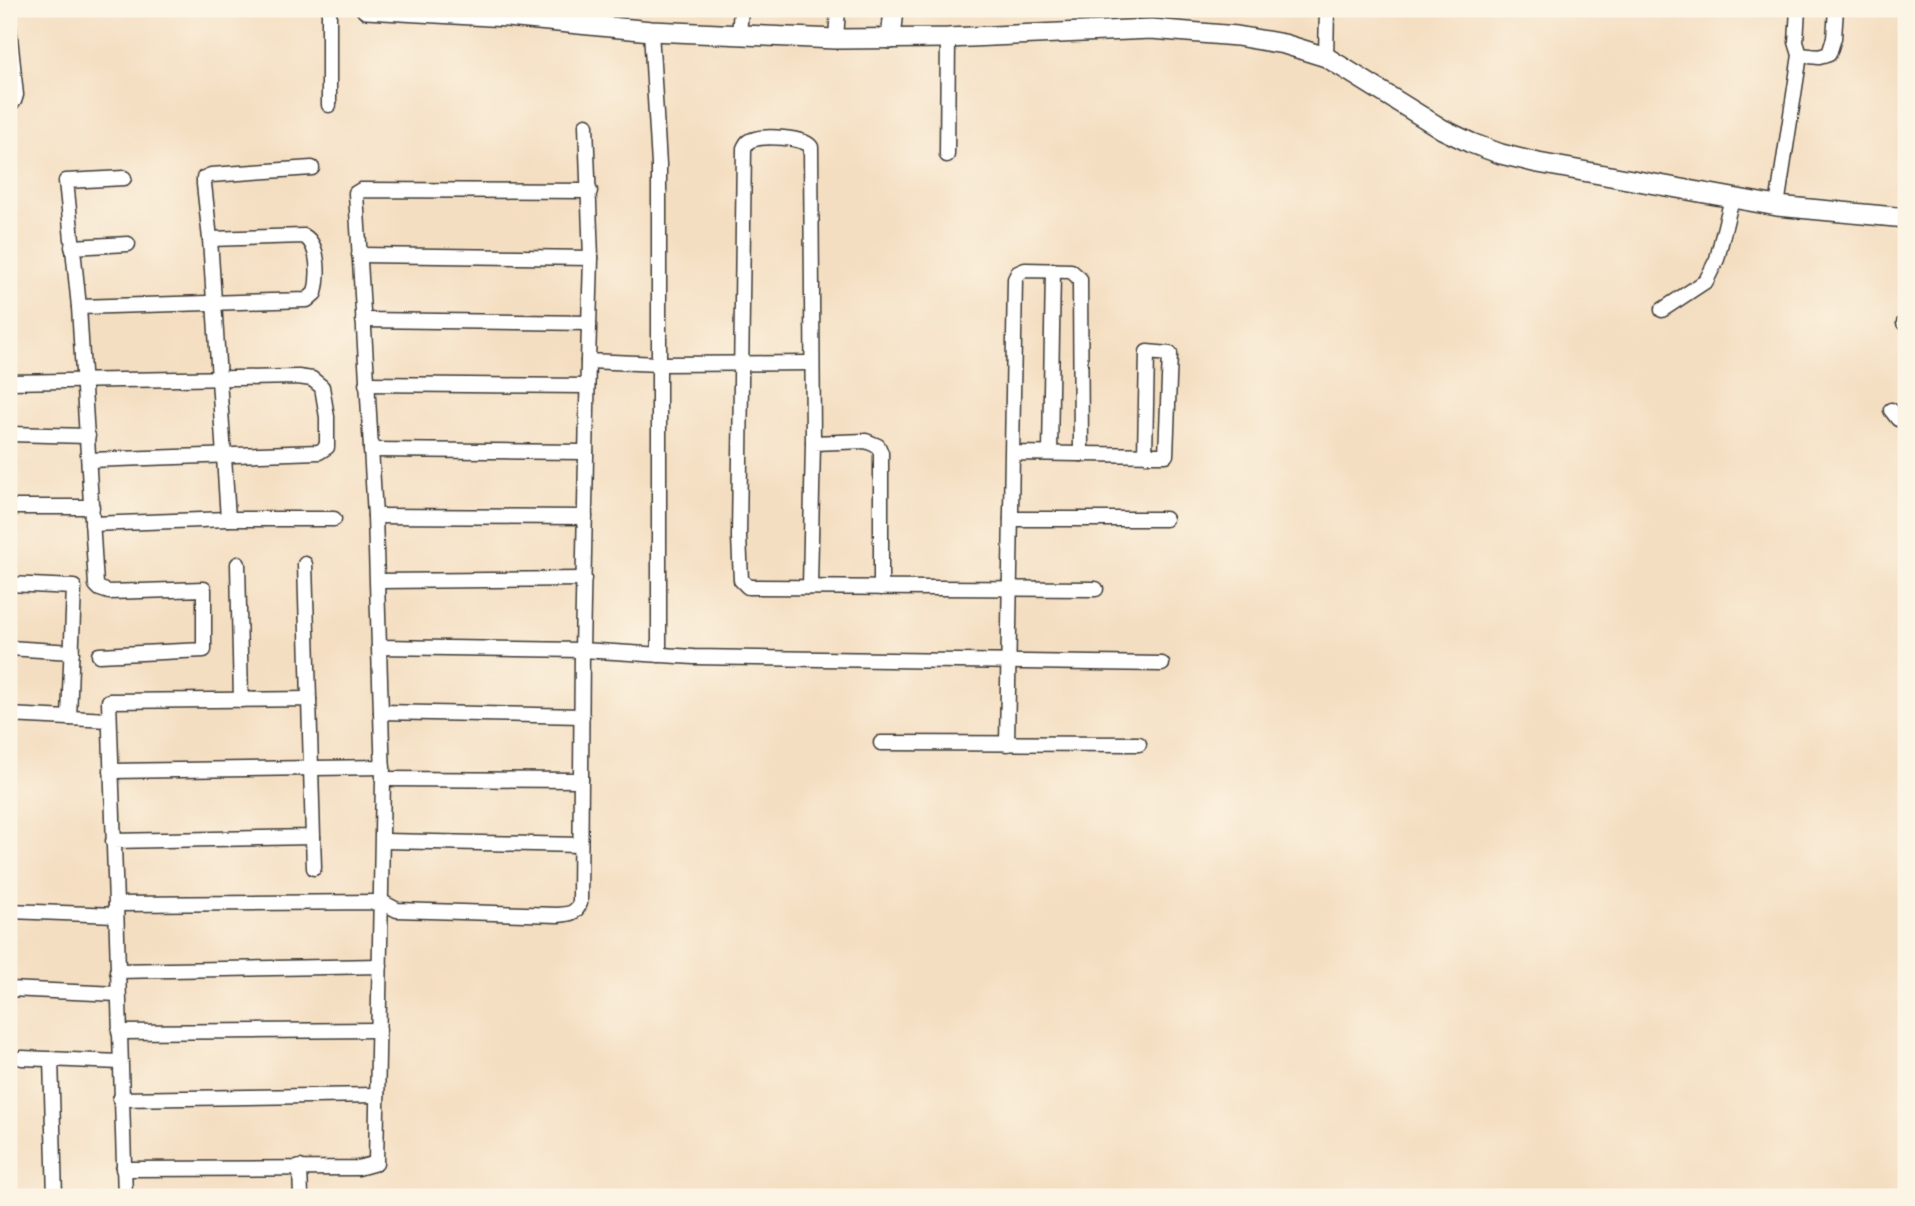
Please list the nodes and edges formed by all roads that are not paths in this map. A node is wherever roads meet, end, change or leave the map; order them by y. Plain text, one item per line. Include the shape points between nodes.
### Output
1 (330, 9) edge
2 (366, 9) edge
3 (741, 9) edge
4 (838, 9) edge
5 (894, 9) edge
6 (1327, 9) edge
7 (1798, 9) edge
8 (1836, 9) edge
9 (414, 10) edge
10 (9, 27) edge
11 (651, 31) junction
12 (739, 35) junction
13 (947, 38) junction
14 (836, 39) junction
15 (891, 39) junction
16 (1800, 55) junction
17 (1326, 57) junction
18 (9, 104) edge
19 (329, 105) dead end
20 (586, 125) dead end
21 (947, 155) dead end
22 (312, 168) dead end
23 (124, 178) dead end
24 (590, 191) junction
25 (1732, 198) junction
26 (1777, 205) junction
27 (1906, 218) edge
28 (210, 239) junction
29 (128, 244) dead end
30 (72, 247) junction
31 (359, 255) junction
32 (591, 258) junction
33 (1053, 270) junction
34 (213, 304) junction
35 (79, 307) junction
36 (1662, 310) dead end
37 (363, 320) junction
38 (589, 323) junction
39 (588, 361) junction
40 (742, 363) junction
41 (811, 363) junction
42 (660, 364) junction
43 (218, 378) junction
44 (83, 381) junction
45 (9, 382) edge
46 (366, 384) junction
47 (587, 386) junction
48 (1891, 410) dead end
49 (1906, 421) edge
50 (9, 434) edge
51 (88, 436) junction
52 (813, 443) junction
53 (371, 450) junction
54 (586, 452) junction
55 (1013, 453) junction
56 (1050, 453) junction
57 (1081, 454) junction
58 (1145, 455) junction
59 (223, 456) junction
60 (89, 460) junction
61 (9, 507) edge
62 (92, 507) junction
63 (375, 516) junction
64 (585, 517) junction
65 (228, 519) junction
66 (334, 519) dead end
67 (1011, 519) junction
68 (1165, 519) dead end
69 (92, 524) junction
70 (305, 564) dead end
71 (238, 565) dead end
72 (584, 579) junction
73 (378, 581) junction
74 (9, 584) edge
75 (810, 587) junction
76 (881, 587) junction
77 (1010, 588) junction
78 (1096, 589) dead end
79 (379, 647) junction
80 (9, 648) edge
81 (582, 650) junction
82 (72, 652) junction
83 (99, 655) dead end
84 (659, 655) junction
85 (1009, 661) junction
86 (1162, 664) dead end
87 (309, 699) junction
88 (241, 700) junction
89 (381, 712) junction
90 (9, 715) edge
91 (582, 716) junction
92 (69, 718) junction
93 (109, 720) junction
94 (881, 743) dead end
95 (1007, 744) junction
96 (1139, 744) dead end
97 (311, 769) junction
98 (111, 771) junction
99 (383, 773) junction
100 (581, 780) junction
101 (313, 837) junction
102 (113, 841) junction
103 (384, 841) junction
104 (580, 845) junction
105 (314, 868) dead end
106 (382, 902) junction
107 (116, 909) junction
108 (9, 912) edge
109 (380, 966) junction
110 (117, 971) junction
111 (9, 989) edge
112 (118, 994) junction
113 (379, 1030) junction
114 (119, 1032) junction
115 (22, 1058) dead end
116 (51, 1059) junction
117 (120, 1062) junction
118 (377, 1096) junction
119 (120, 1099) junction
120 (300, 1167) junction
121 (123, 1169) junction
122 (55, 1197) edge
123 (125, 1197) edge
124 (301, 1197) edge

1 - 19 street
2 - 9 street
3 - 12 street
4 - 14 street
5 - 15 street
6 - 17 street
7 - 16 street
8 - 16 street via 1829,54
9 - 11 street
10 - 18 street via 16,94
11 - 12 street
11 - 42 street via 659,164
12 - 14 street
13 - 15 street
13 - 17 street via 1152,29 1237,36
13 - 21 street
14 - 15 street
16 - 26 street
17 - 25 street via 1442,129 1501,154
20 - 24 street
22 - 28 street via 206,176
23 - 30 street via 66,181
24 - 31 street via 358,191
24 - 32 street
25 - 26 street
25 - 36 street via 1717,259 1706,281
26 - 27 street
28 - 34 street
28 - 34 street via 304,236 313,245 317,268 317,288 307,300
29 - 30 street
30 - 35 street
31 - 32 street
31 - 37 street
32 - 38 street
33 - 55 street via 1025,270 1016,276
33 - 56 street
33 - 57 street via 1071,271 1080,279
34 - 35 street
34 - 43 street
35 - 44 street
37 - 38 street
37 - 46 street
38 - 39 street
39 - 42 street
39 - 47 street
40 - 41 street
40 - 41 street via 744,148 755,139 799,139 808,141 813,153
40 - 42 street
40 - 75 street via 741,580 748,587
41 - 52 street
42 - 84 street
43 - 44 street
43 - 59 street
43 - 59 street via 312,379 322,387 327,417 327,447 322,451
44 - 45 street
44 - 51 street
46 - 47 street
46 - 53 street
47 - 54 street
48 - 49 street
50 - 51 street
51 - 60 street
52 - 75 street
52 - 76 street via 866,441 878,446 882,463
53 - 54 street
53 - 63 street
54 - 64 street
55 - 56 street
55 - 67 street
56 - 57 street
57 - 58 street
58 - 58 street via 1166,455 1170,354 1147,352
59 - 60 street
59 - 65 street
60 - 62 street
61 - 62 street
62 - 69 street
63 - 64 street
63 - 73 street
64 - 72 street
65 - 66 street
65 - 69 street
67 - 68 street
67 - 77 street
69 - 83 street via 94,575 100,589 204,589 204,650
70 - 87 street
71 - 88 street
72 - 73 street
72 - 81 street
73 - 79 street
74 - 82 street via 74,587
75 - 76 street
76 - 77 street
77 - 78 street
77 - 85 street
79 - 81 street
79 - 89 street
80 - 82 street
81 - 84 street
81 - 91 street
82 - 92 street
84 - 85 street
85 - 86 street
85 - 95 street
87 - 88 street
87 - 97 street
88 - 93 street via 109,702
89 - 91 street
89 - 99 street
90 - 92 street
91 - 100 street
92 - 93 street
93 - 98 street
94 - 95 street
95 - 96 street
97 - 98 street
97 - 99 street
97 - 101 street
98 - 102 street
99 - 100 street
99 - 103 street
100 - 104 street
101 - 102 street
101 - 105 street
102 - 107 street
103 - 104 street
103 - 106 street
104 - 106 street via 580,903 568,914 397,910
106 - 107 street
106 - 109 street
107 - 108 street
107 - 110 street
109 - 110 street
109 - 113 street
110 - 112 street
111 - 112 street
112 - 114 street
113 - 114 street
113 - 118 street
114 - 117 street
115 - 116 street
116 - 117 street
116 - 122 street
117 - 119 street
118 - 119 street
118 - 120 street via 376,1163 358,1168
119 - 121 street
120 - 121 street
120 - 124 street
121 - 123 street

